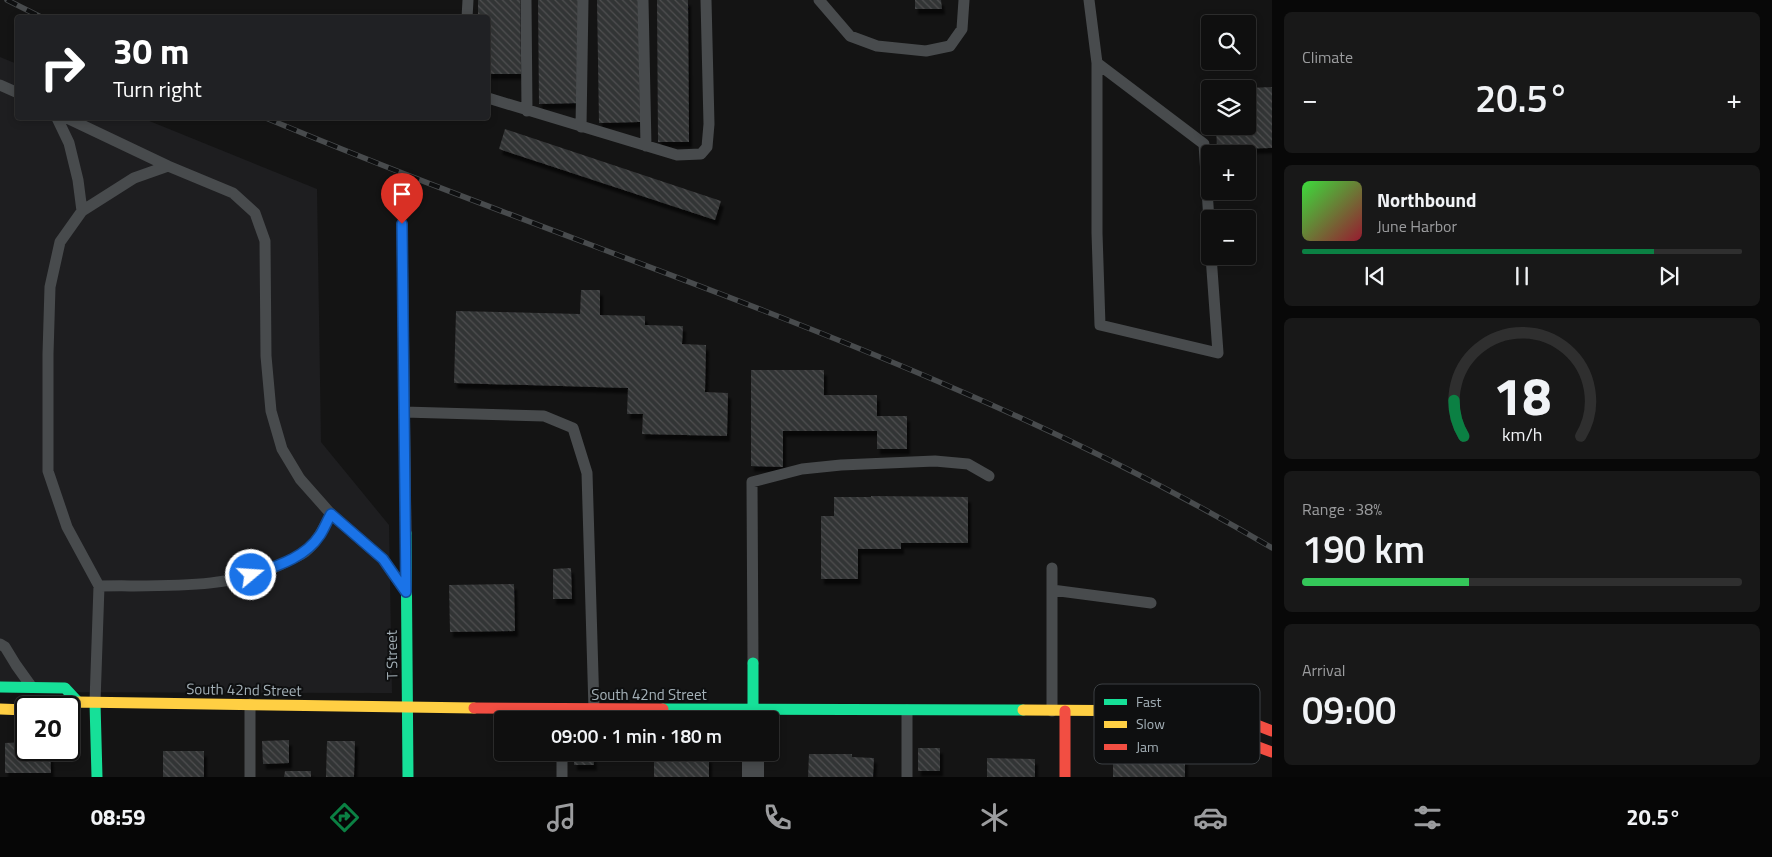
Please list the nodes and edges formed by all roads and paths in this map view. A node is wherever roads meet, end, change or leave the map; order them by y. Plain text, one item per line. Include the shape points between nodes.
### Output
1 (468, 0) edge
2 (526, 0) edge
3 (583, 0) edge
4 (643, 0) edge
5 (706, 0) edge
6 (819, 0) edge
7 (964, 0) edge
8 (1089, 0) edge
9 (467, 15) edge
10 (1097, 63) junction
11 (0, 85) edge
12 (15, 92) edge
13 (490, 99) edge
14 (527, 111) junction
15 (58, 120) edge
16 (71, 120) edge
17 (581, 127) junction
18 (646, 146) junction
19 (168, 166) junction
20 (1208, 210) edge
21 (82, 211) junction
22 (402, 224) dead end
23 (1212, 265) edge
24 (404, 412) junction
25 (989, 476) dead end
26 (331, 514) junction
27 (406, 533) joint
28 (1052, 568) dead end
29 (99, 586) junction
30 (1052, 590) junction
31 (406, 592) junction
32 (1151, 603) dead end
33 (0, 644) edge
34 (753, 663) joint
35 (0, 687) edge
36 (32, 687) junction
37 (69, 696) edge
38 (95, 703) junction
39 (80, 704) edge
40 (250, 704) junction
41 (408, 708) junction
42 (0, 709) edge
43 (594, 709) junction
44 (15, 710) edge
45 (907, 710) junction
46 (583, 711) edge
47 (647, 711) edge
48 (753, 711) edge
49 (1052, 711) junction
50 (1065, 711) junction
51 (1094, 711) edge
52 (494, 712) edge
53 (779, 714) edge
54 (1260, 725) edge
55 (1272, 731) edge
56 (1260, 748) edge
57 (1272, 752) edge
58 (562, 761) edge
59 (753, 761) edge
60 (96, 777) edge
61 (250, 777) edge
62 (408, 777) edge
63 (562, 777) edge
64 (753, 777) edge
65 (907, 777) edge
66 (1065, 777) edge

1 - 9 lane
2 - 14 lane
3 - 17 lane
4 - 18 lane
5 - 18 lane via 707,147 701,154 677,155
6 - 7 lane via 850,36 877,46 926,50 950,46 962,29
8 - 10 lane
10 - 20 lane via 1204,144
10 - 23 lane via 1100,325 1218,353
11 - 12 lane
13 - 14 lane
14 - 17 lane
15 - 21 lane via 69,143
16 - 19 lane
17 - 18 lane
19 - 21 lane via 134,178
19 - 26 lane via 233,193 255,213 265,240 266,356 271,411 282,449 300,479
21 - 29 lane via 60,242 50,287 48,471 67,527
22 - 24 lane
24 - 27 lane
24 - 43 lane via 544,416 573,428 587,473
25 - 34 lane via 968,464 935,461 802,469 752,482
26 - 29 lane via 320,535 305,552 277,566 238,579 203,584
26 - 31 lane via 383,559
27 - 31 street, T Street
28 - 30 lane
29 - 38 lane
30 - 32 lane
30 - 49 lane
31 - 41 street, T Street
33 - 36 lane via 6,647
34 - 48 street
35 - 36 street, South 42nd Street
36 - 37 street, South 42nd Street via 65,688
38 - 39 street, South 42nd Street
38 - 40 street, South 42nd Street
38 - 60 street
40 - 41 street, South 42nd Street
40 - 61 lane
41 - 52 street, South 42nd Street
41 - 62 street, T Street
42 - 44 street
43 - 46 street, South 42nd Street
43 - 47 street, South 42nd Street
45 - 49 street, South 42nd Street
45 - 53 street, South 42nd Street
45 - 65 lane
49 - 50 street, South 42nd Street
50 - 51 street, South 42nd Street
50 - 66 street
54 - 55 street
56 - 57 street, South 42nd Street
58 - 63 lane
59 - 64 street

